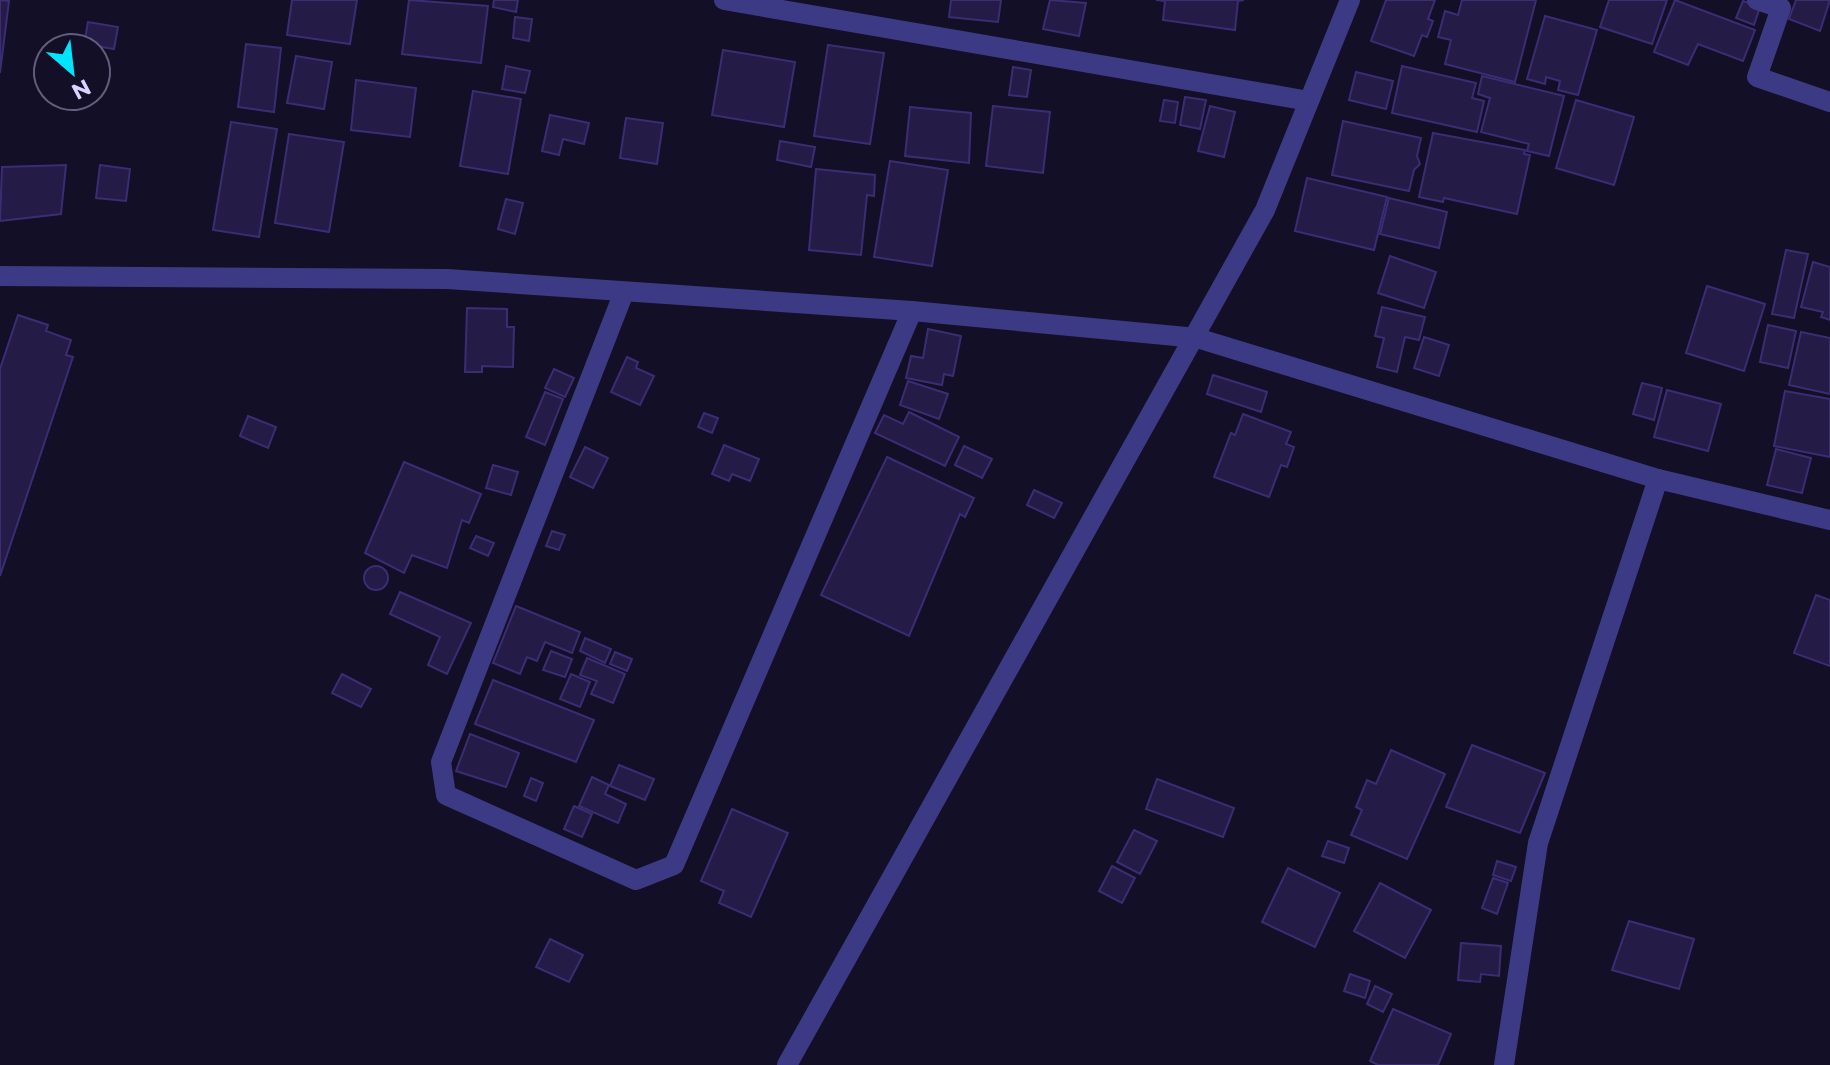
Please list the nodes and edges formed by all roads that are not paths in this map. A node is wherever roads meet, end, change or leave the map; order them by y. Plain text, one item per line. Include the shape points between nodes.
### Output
1 (724, 0) edge
2 (1350, 0) edge
3 (1757, 0) edge
4 (1309, 101) junction
5 (1830, 102) edge
6 (0, 276) edge
7 (624, 292) junction
8 (912, 311) junction
9 (1197, 338) junction
10 (1658, 479) junction
11 (1830, 520) edge
12 (787, 1065) edge
13 (1504, 1065) edge

1 - 4 street
2 - 4 street
3 - 5 street via 1781,8 1757,77
4 - 9 street via 1265,210
6 - 7 street via 447,279
7 - 8 street
7 - 8 street via 441,762 446,795 636,880 674,865
8 - 9 street
9 - 10 street
9 - 12 street
10 - 11 street
10 - 13 street via 1538,843

